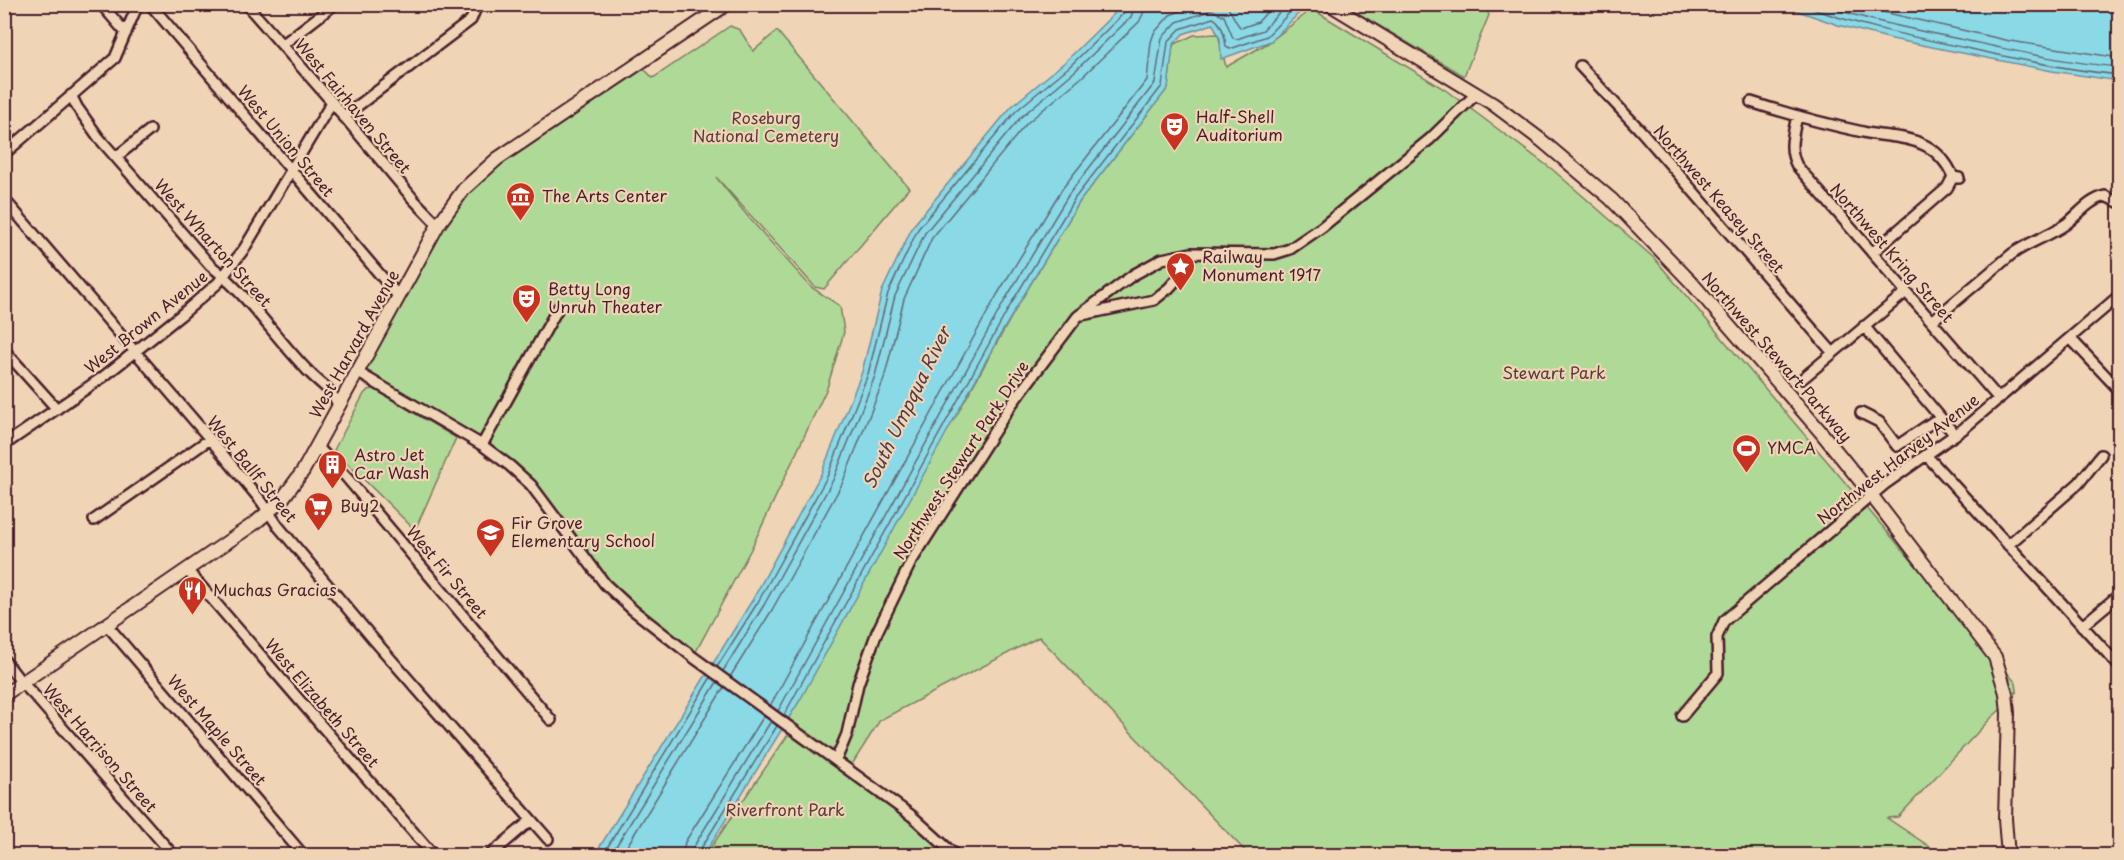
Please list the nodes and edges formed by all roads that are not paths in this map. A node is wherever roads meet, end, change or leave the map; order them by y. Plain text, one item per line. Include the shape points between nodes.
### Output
1 (100, 4) edge
2 (138, 4) edge
3 (150, 4) edge
4 (246, 4) edge
5 (335, 4) edge
6 (471, 4) edge
7 (727, 4) edge
8 (1329, 4) edge
9 (126, 33) junction
10 (282, 45) junction
11 (1580, 66) dead end
12 (1476, 94) junction
13 (71, 95) junction
14 (333, 102) junction
15 (1750, 102) dead end
16 (1797, 116) junction
17 (343, 117) junction
18 (150, 130) dead end
19 (4, 154) edge
20 (116, 157) junction
21 (291, 170) junction
22 (4, 199) edge
23 (2120, 203) edge
24 (438, 225) junction
25 (1872, 253) junction
26 (1176, 256) junction
27 (224, 276) junction
28 (1906, 292) junction
29 (2120, 295) edge
30 (399, 297) junction
31 (558, 308) dead end
32 (1078, 316) junction
33 (1932, 321) junction
34 (1864, 326) junction
35 (2071, 339) junction
36 (4, 350) edge
37 (135, 352) junction
38 (1833, 353) junction
39 (357, 372) junction
40 (1802, 379) dead end
41 (2120, 391) edge
42 (1999, 399) junction
43 (338, 405) junction
44 (57, 409) junction
45 (1861, 413) dead end
46 (1940, 417) junction
47 (1954, 435) junction
48 (210, 439) junction
49 (4, 445) edge
50 (482, 445) junction
51 (317, 446) junction
52 (1926, 455) junction
53 (2101, 455) dead end
54 (1872, 495) junction
55 (269, 512) junction
56 (94, 520) dead end
57 (2008, 545) junction
58 (187, 570) junction
59 (2120, 594) edge
60 (107, 625) junction
61 (2082, 626) junction
62 (4, 660) edge
63 (2120, 667) edge
64 (22, 683) junction
65 (4, 694) edge
66 (1682, 716) dead end
67 (551, 720) dead end
68 (836, 760) junction
69 (531, 820) junction
70 (548, 839) dead end
71 (174, 855) edge
72 (304, 855) edge
73 (434, 855) edge
74 (489, 855) edge
75 (956, 855) edge
76 (2008, 855) edge

1 - 9 street
2 - 9 street
3 - 21 street, West Union Street
4 - 10 street, West Fairhaven Street
5 - 10 street
6 - 17 street via 475,10 468,23
7 - 24 main road, West Harvard Avenue via 497,159 464,189
8 - 12 main road, Northwest Stewart Parkway
9 - 13 street via 115,58
10 - 14 street, West Fairhaven Street
11 - 38 street, Northwest Keasey Street
12 - 26 street, Northwest Stewart Park Drive via 1430,139 1290,249 1274,255
12 - 54 main road, Northwest Stewart Parkway via 1540,140 1633,220 1698,290
13 - 19 street
13 - 20 street, West Wharton Street
14 - 17 street, West Fairhaven Street
14 - 21 street, West Brown Avenue
15 - 16 street
16 - 25 street, Northwest Kring Street via 1792,157
16 - 25 street via 1921,143 1938,155 1956,177
17 - 24 street, West Fairhaven Street
18 - 20 street
20 - 27 street, West Wharton Street
21 - 27 street, West Brown Avenue
21 - 30 street, West Union Street
22 - 37 street, West Ballf Street
23 - 33 street via 2105,196 2094,200 2054,232 2012,254
24 - 30 main road, West Harvard Avenue
25 - 28 street, Northwest Kring Street
26 - 32 street, Northwest Stewart Park Drive via 1151,264
26 - 32 street via 1179,277 1154,300
27 - 37 street, West Brown Avenue
27 - 43 street, West Wharton Street via 309,373 328,388
28 - 33 street, Northwest Kring Street
28 - 34 street
29 - 35 street, Northwest Harvey Avenue
30 - 39 main road, West Harvard Avenue
31 - 50 street
32 - 68 street, Northwest Stewart Park Drive via 1011,405 910,562 877,632
33 - 42 street, Northwest Kring Street
34 - 38 street
34 - 46 street
35 - 41 street
35 - 42 street, Northwest Harvey Avenue
36 - 44 street
37 - 44 street, West Brown Avenue
37 - 48 street, West Ballf Street
38 - 40 street
39 - 43 main road, West Harvard Avenue
39 - 50 street
42 - 47 street, Northwest Harvey Avenue
43 - 51 main road, West Harvard Avenue
44 - 49 street, West Brown Avenue
45 - 46 street via 1879,422 1900,450
46 - 47 street
47 - 52 street, Northwest Harvey Avenue
48 - 55 street, West Ballf Street
48 - 56 street
50 - 68 street via 531,485 605,584 649,624
51 - 55 main road, West Harvard Avenue via 295,482
51 - 67 street, West Fir Street
52 - 54 street, Northwest Harvey Avenue
52 - 57 street
53 - 57 street via 2079,483
54 - 66 street, Northwest Harvey Avenue via 1724,621 1717,637 1718,673
54 - 76 main road, Northwest Stewart Parkway via 1995,657 2008,713
55 - 58 main road, West Harvard Avenue
55 - 69 street, West Ballf Street via 366,631
57 - 61 street
58 - 60 main road, West Harvard Avenue
58 - 73 street, West Elizabeth Street
59 - 61 street
60 - 64 main road, West Harvard Avenue
60 - 72 street, West Maple Street
61 - 63 street
62 - 64 street, West Harrison Street
64 - 65 main road, West Harvard Avenue
64 - 71 street, West Harrison Street
68 - 75 street via 912,816
69 - 70 street, West Ballf Street
69 - 74 street

